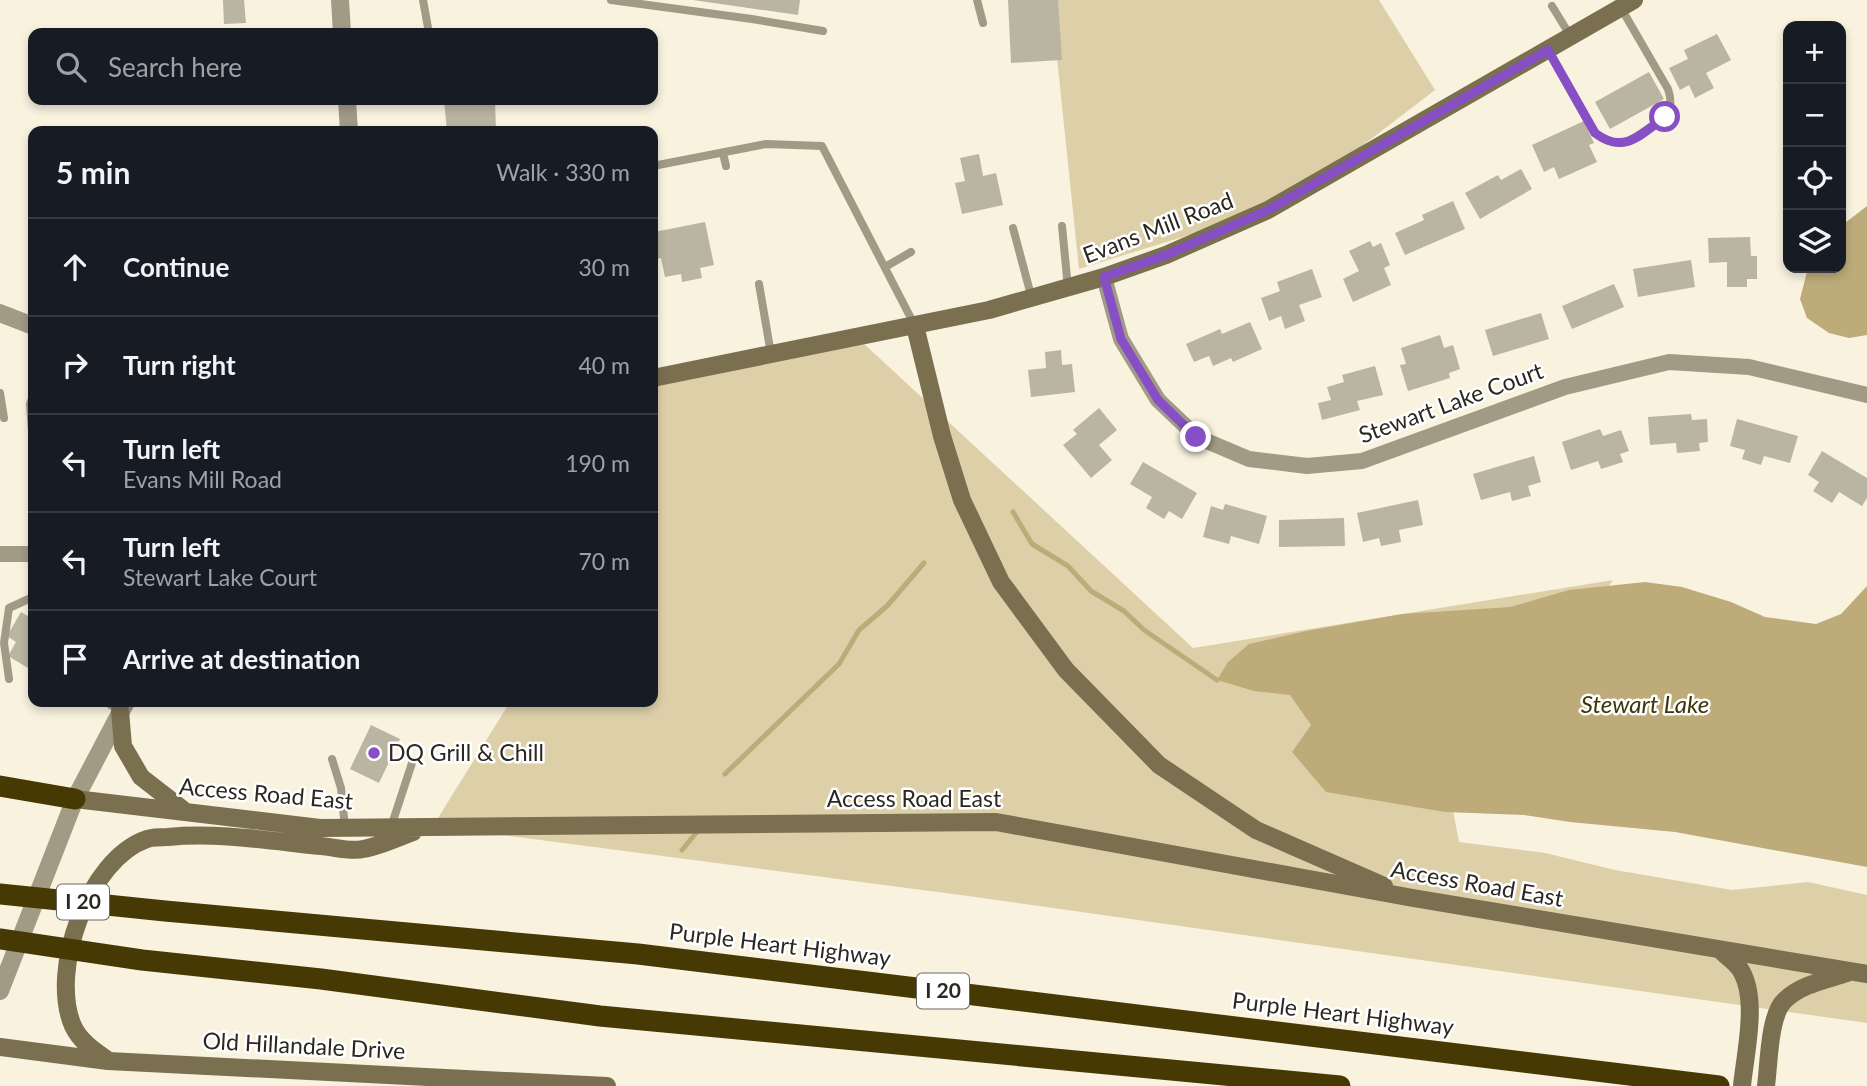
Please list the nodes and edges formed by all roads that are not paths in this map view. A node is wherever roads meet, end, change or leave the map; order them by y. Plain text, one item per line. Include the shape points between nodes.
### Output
1 (340, 0) edge
2 (423, 0) edge
3 (611, 0) edge
4 (977, 0) edge
5 (1628, 4) edge
6 (1552, 6) dead end
7 (983, 23) dead end
8 (342, 28) edge
9 (428, 28) edge
10 (823, 32) dead end
11 (1571, 37) junction
12 (1548, 50) junction
13 (346, 105) edge
14 (349, 126) edge
15 (723, 153) junction
16 (658, 165) edge
17 (726, 166) dead end
18 (1062, 226) dead end
19 (1013, 228) dead end
20 (911, 252) dead end
21 (885, 267) junction
22 (1104, 277) junction
23 (759, 284) dead end
24 (1069, 288) junction
25 (1032, 299) junction
26 (0, 313) edge
27 (28, 324) edge
28 (915, 326) junction
29 (772, 354) junction
30 (658, 377) edge
31 (0, 393) edge
32 (1867, 396) edge
33 (4, 418) dead end
34 (0, 554) edge
35 (28, 554) edge
36 (28, 599) edge
37 (9, 679) dead end
38 (116, 707) edge
39 (117, 707) edge
40 (332, 759) dead end
41 (413, 760) dead end
42 (0, 786) edge
43 (75, 799) junction
44 (186, 812) junction
45 (391, 827) junction
46 (430, 827) junction
47 (345, 828) junction
48 (0, 894) edge
49 (1413, 898) junction
50 (0, 939) edge
51 (1720, 950) junction
52 (1859, 973) edge
53 (0, 991) edge
54 (0, 1047) edge
55 (108, 1061) junction
56 (607, 1086) edge
57 (1340, 1086) edge
58 (1719, 1086) edge
59 (1742, 1086) edge
60 (1766, 1086) edge

1 - 8 street
2 - 9 lane
3 - 10 lane
4 - 7 lane
5 - 11 main road, Evans Mill Road
5 - 12 lane via 1670,97 1665,117 1635,139 1615,144 1595,133
6 - 11 lane
11 - 12 main road, Evans Mill Road
12 - 22 main road, Evans Mill Road via 1268,210
13 - 14 street
15 - 16 lane
15 - 17 lane
15 - 21 lane via 766,144 822,146
18 - 24 lane
19 - 25 lane
20 - 21 lane
21 - 28 lane
22 - 24 main road, Evans Mill Road
22 - 32 street, Stewart Lake Court via 1121,339 1158,400 1196,437 1249,459 1307,466 1362,460 1565,387 1669,362 1749,367
23 - 29 lane
24 - 25 main road, Evans Mill Road
25 - 28 main road, Evans Mill Road
26 - 27 street
28 - 29 main road, Evans Mill Road
28 - 49 main road via 962,500 1001,582 1066,670 1159,765 1256,830
29 - 30 main road, Evans Mill Road
31 - 33 lane
34 - 35 street
36 - 37 lane via 9,608 4,643
38 - 43 street
39 - 44 main road via 123,746 141,777
40 - 47 lane
41 - 45 lane
42 - 43 highway
43 - 44 main road, Access Road East
43 - 53 street
44 - 47 main road, Access Road East
45 - 46 main road, Access Road East
45 - 47 main road, Access Road East
46 - 49 main road, Access Road East via 996,822
46 - 55 main road via 362,850 194,834 147,839 121,854 89,898 65,979 66,1005 74,1027 85,1043
48 - 58 highway, Purple Heart Highway / I 20 via 638,954
49 - 51 main road, Access Road East
50 - 57 highway, I 20 via 600,1016
51 - 52 main road, Access Road East
51 - 59 main road via 1740,969 1750,1001
52 - 60 main road via 1805,986 1784,1001 1776,1014
54 - 55 main road, Old Hillandale Drive
55 - 56 main road, Old Hillandale Drive

